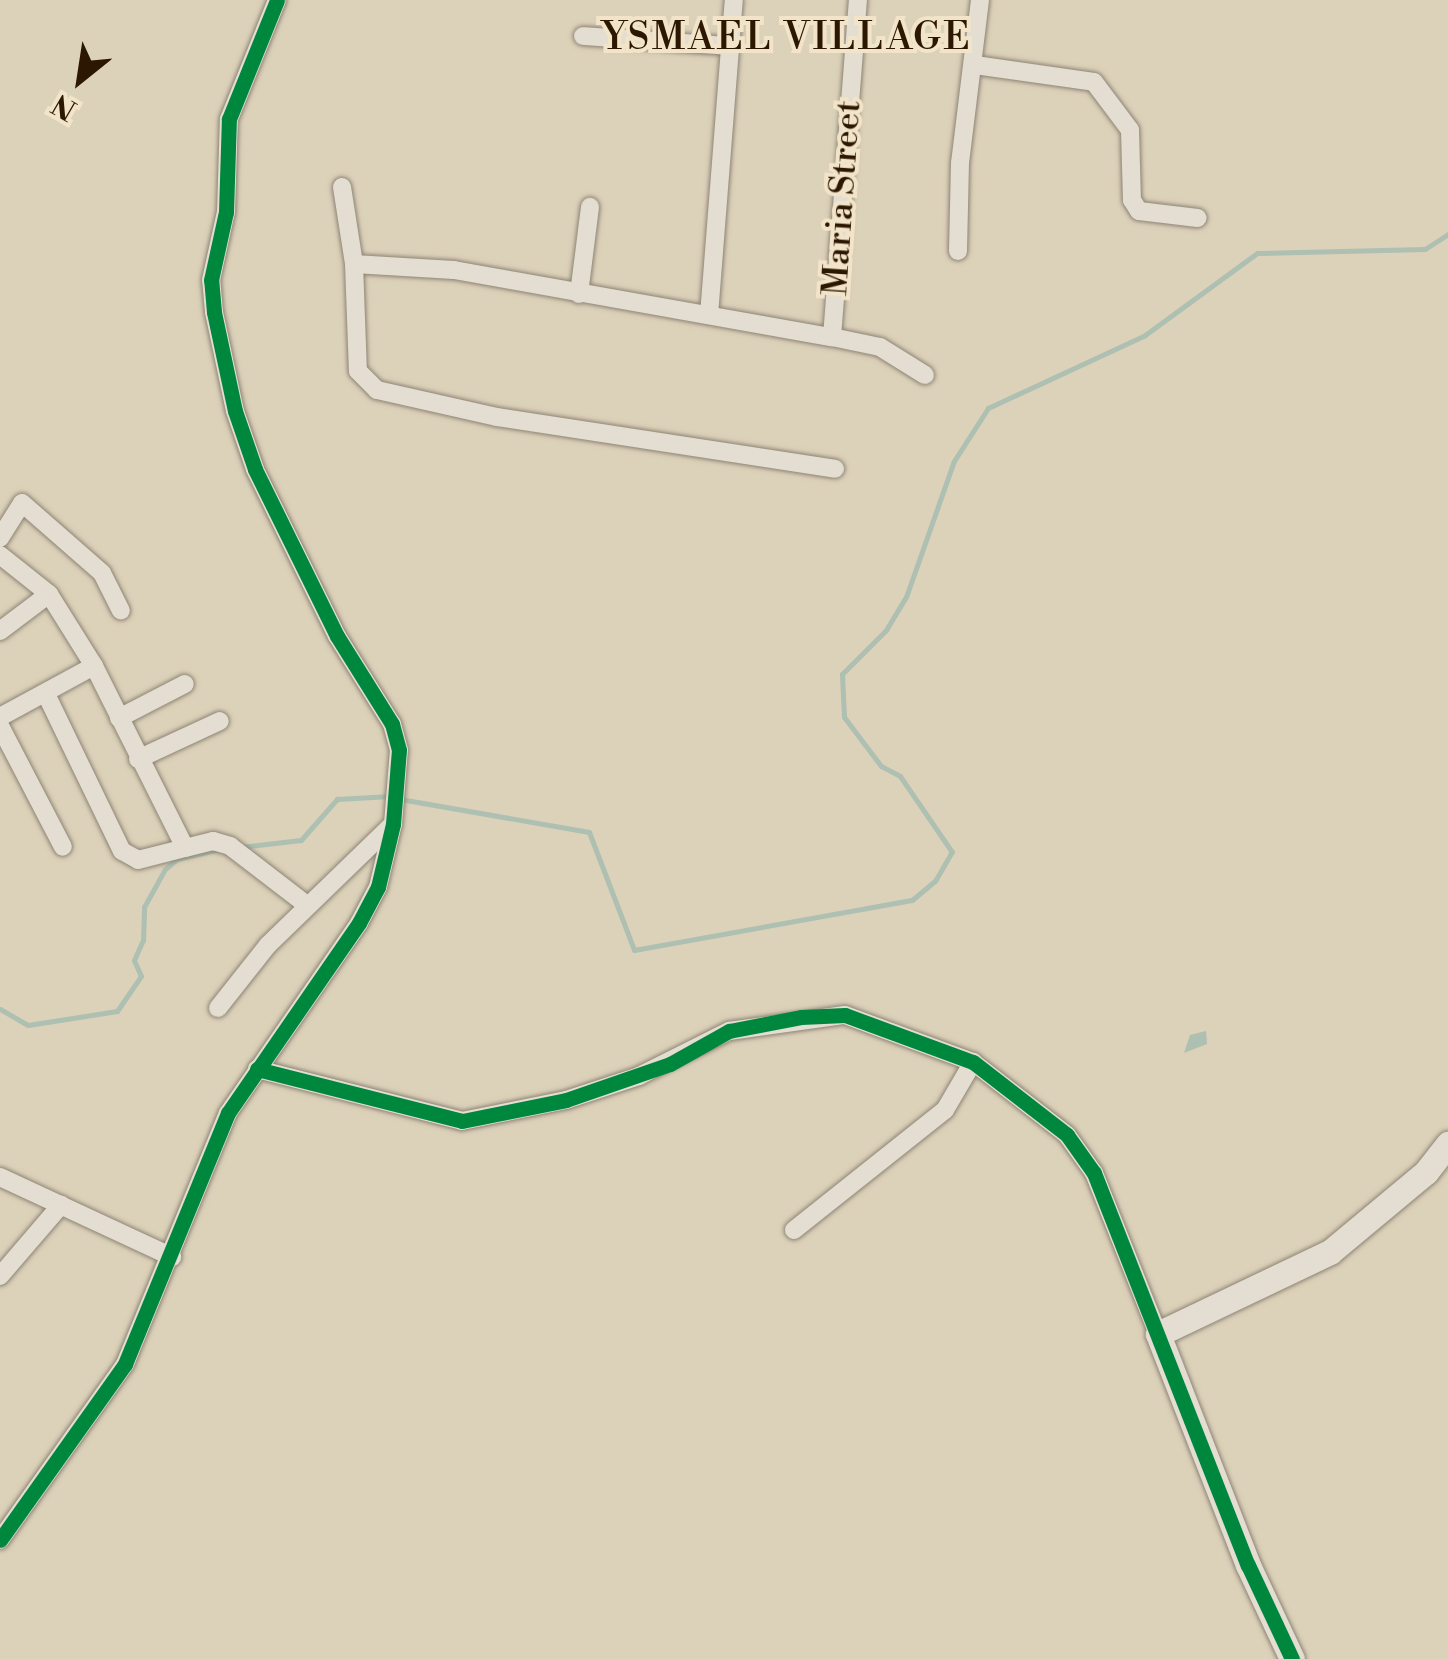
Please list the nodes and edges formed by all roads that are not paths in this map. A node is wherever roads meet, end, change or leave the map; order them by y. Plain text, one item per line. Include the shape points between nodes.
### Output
1 (276, 0) edge
2 (734, 0) edge
3 (858, 0) edge
4 (980, 0) edge
5 (583, 36) dead end
6 (730, 46) junction
7 (975, 65) junction
8 (342, 188) dead end
9 (590, 207) dead end
10 (1198, 218) dead end
11 (958, 251) dead end
12 (354, 264) junction
13 (579, 294) junction
14 (709, 315) junction
15 (832, 337) junction
16 (925, 375) dead end
17 (835, 469) dead end
18 (0, 538) edge
19 (0, 555) edge
20 (49, 594) junction
21 (120, 611) dead end
22 (3, 622) edge
23 (94, 666) junction
24 (185, 684) dead end
25 (46, 694) junction
26 (0, 717) edge
27 (118, 718) junction
28 (220, 721) dead end
29 (0, 726) edge
30 (138, 759) junction
31 (392, 824) junction
32 (191, 846) junction
33 (63, 847) dead end
34 (307, 905) junction
35 (218, 1008) dead end
36 (973, 1062) junction
37 (257, 1070) junction
38 (1448, 1144) edge
39 (0, 1178) edge
40 (61, 1205) junction
41 (794, 1230) dead end
42 (172, 1258) junction
43 (0, 1276) edge
44 (1158, 1334) junction
45 (0, 1540) edge
46 (1292, 1659) edge

1 - 31 street via 229,120 214,312 255,469 337,636 392,724
2 - 6 street
3 - 15 street, Maria Street
4 - 7 street
5 - 6 street
6 - 14 street
7 - 10 street via 1094,82 1130,130 1132,200 1139,211
7 - 11 street via 960,163
8 - 12 street
9 - 13 street
12 - 13 street via 454,270
12 - 17 street via 357,366 377,390 497,417
13 - 14 street
14 - 15 street
15 - 16 street via 880,347
18 - 21 street via 22,503 102,573
19 - 20 street
20 - 22 street
20 - 23 street
23 - 25 street
23 - 27 street
24 - 27 street
25 - 26 street
25 - 32 street via 122,852 138,860
27 - 30 street
28 - 30 street
29 - 33 street
30 - 32 street
31 - 34 street
31 - 37 street via 378,888 359,923
32 - 34 street via 230,846
34 - 35 street
36 - 37 street via 845,1015 801,1016 730,1031 670,1064 566,1100 462,1121
36 - 41 street via 946,1110
36 - 44 street via 1067,1135 1094,1173
37 - 42 street via 228,1113
38 - 44 street via 1426,1172 1330,1252
39 - 40 street
40 - 42 street
40 - 43 street
42 - 45 street via 125,1364
44 - 46 street via 1248,1566

